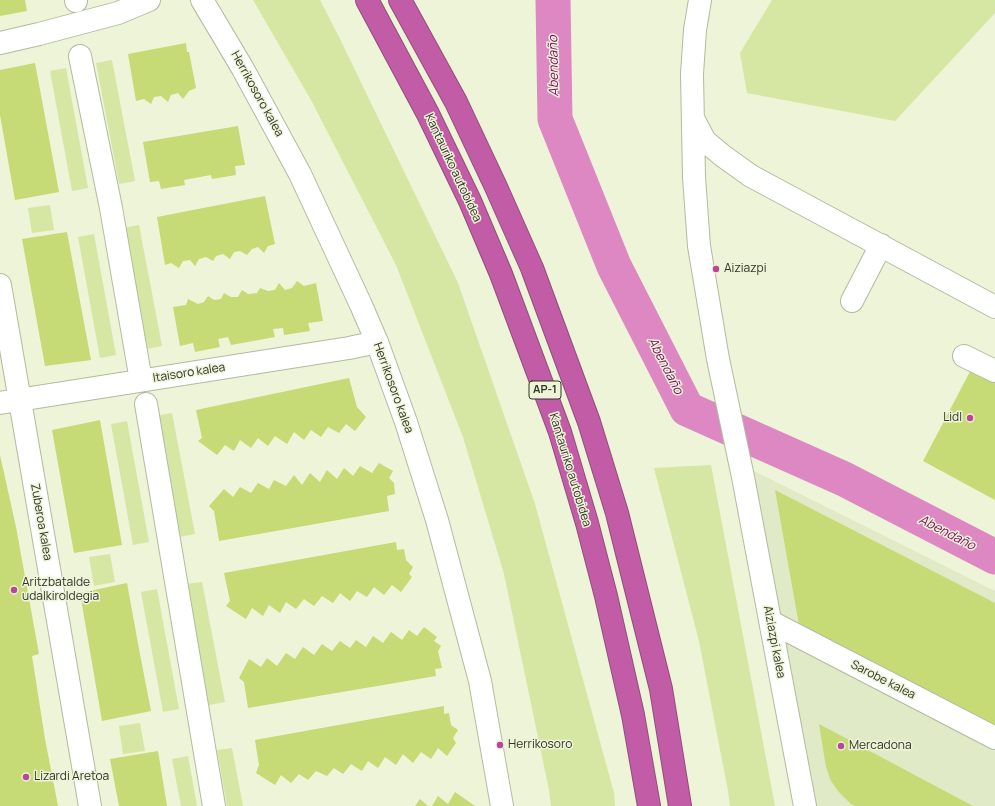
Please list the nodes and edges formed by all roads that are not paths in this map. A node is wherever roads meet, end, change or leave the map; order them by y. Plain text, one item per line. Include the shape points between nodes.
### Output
1 (149, 0) edge
2 (202, 0) edge
3 (367, 0) edge
4 (400, 0) edge
5 (700, 0) edge
6 (0, 43) edge
7 (80, 56) dead end
8 (692, 116) junction
9 (881, 245) junction
10 (0, 285) edge
11 (852, 301) dead end
12 (995, 307) edge
13 (377, 342) junction
14 (964, 356) dead end
15 (139, 369) dead end
16 (995, 371) edge
17 (10, 401) edge
18 (146, 404) dead end
19 (770, 622) junction
20 (995, 738) edge
21 (810, 803) edge
22 (90, 806) edge
23 (214, 806) edge
24 (502, 806) edge
25 (649, 806) edge
26 (680, 806) edge

1 - 6 street via 118,13
2 - 13 street, Herrikosoro kalea via 300,174
3 - 25 highway, Kantauriko autobidea / AP-1 via 428,114 470,201 501,274 560,432 606,596 633,715
4 - 26 highway, AP-1 via 456,102 496,187 532,268 589,422 617,513 661,690
5 - 8 street, Aiziazpi kalea via 695,30
7 - 15 street via 111,208
8 - 9 street via 705,141 751,176
8 - 19 street, Aiziazpi kalea via 699,246 718,358
9 - 11 street
9 - 12 street
10 - 17 street, Zuberoa kalea
13 - 17 street, Itaisoro kalea
13 - 24 street, Herrikosoro kalea via 437,520 478,673
14 - 16 street
17 - 22 street, Zuberoa kalea
18 - 23 street
19 - 20 street, Sarobe kalea
19 - 21 street, Aiziazpi kalea

